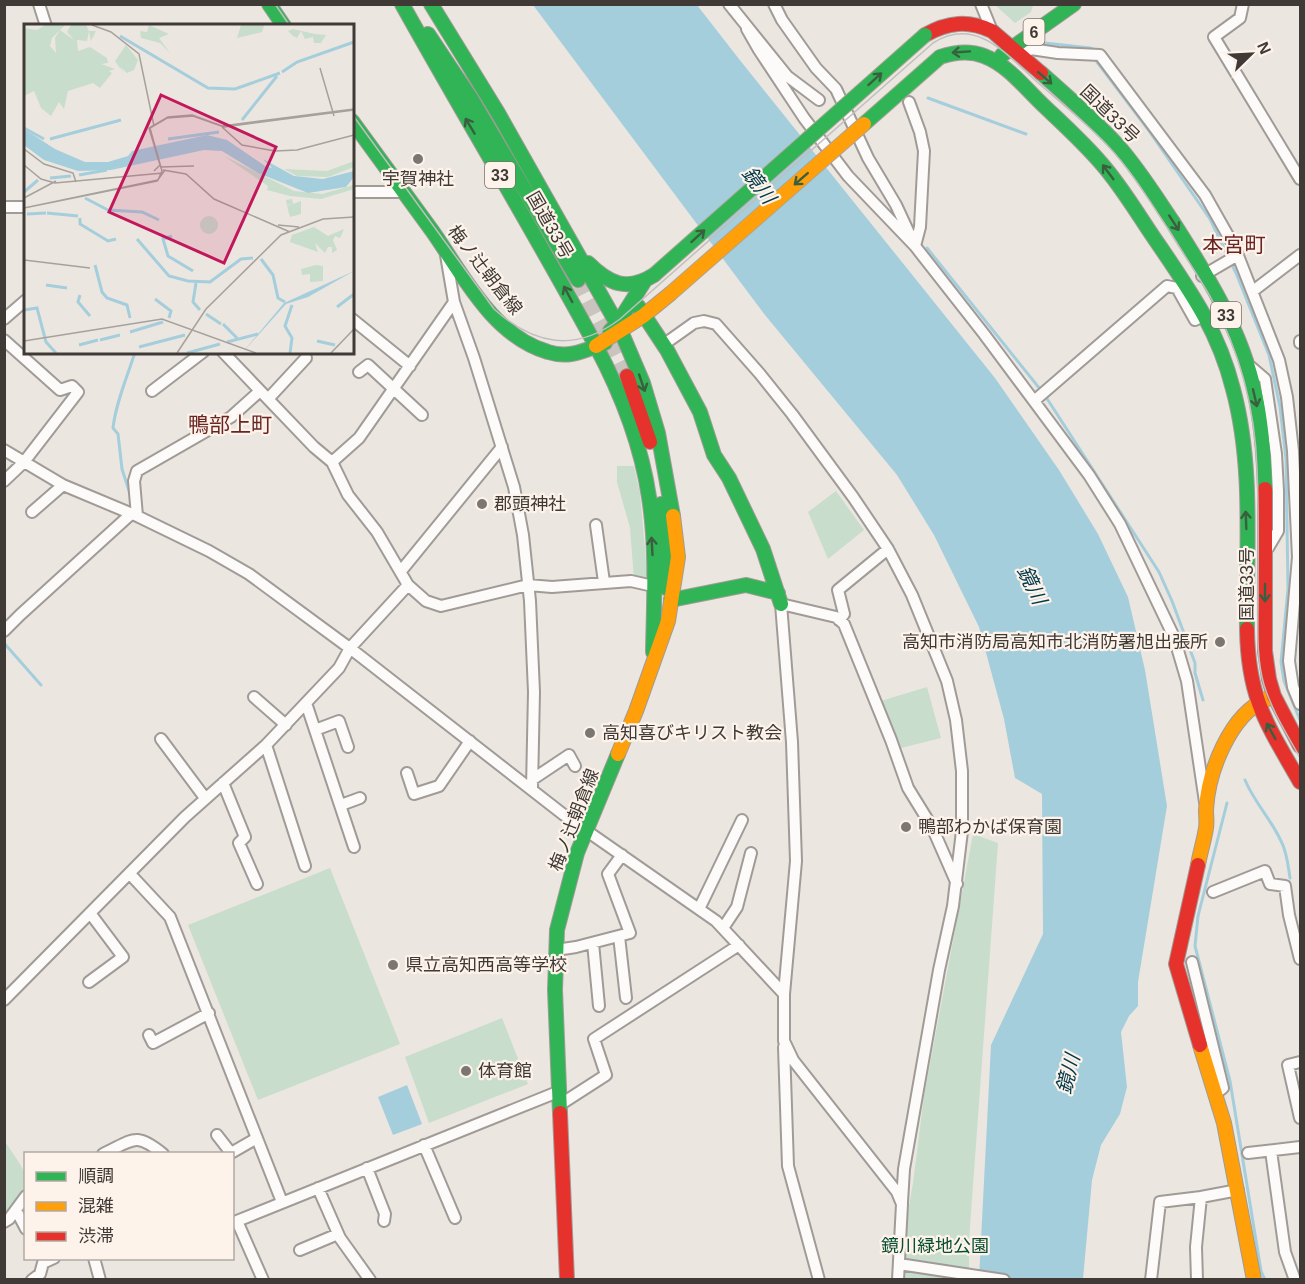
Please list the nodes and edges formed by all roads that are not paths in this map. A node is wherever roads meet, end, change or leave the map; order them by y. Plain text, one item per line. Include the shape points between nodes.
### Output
1 (39, 4) edge
2 (269, 4) edge
3 (402, 4) edge
4 (408, 4) edge
5 (424, 4) edge
6 (431, 4) edge
7 (729, 4) edge
8 (774, 4) edge
9 (981, 4) edge
10 (1074, 4) edge
11 (1243, 4) edge
12 (45, 24) edge
13 (283, 24) edge
14 (747, 29) junction
15 (992, 31) junction
16 (1016, 52) junction
17 (994, 60) junction
18 (472, 100) junction
19 (819, 100) dead end
20 (909, 102) dead end
21 (354, 125) edge
22 (1300, 179) edge
23 (354, 192) edge
24 (401, 192) junction
25 (4, 207) edge
26 (24, 207) edge
27 (915, 246) junction
28 (574, 248) junction
29 (446, 252) junction
30 (1300, 255) edge
31 (1232, 258) junction
32 (1206, 274) junction
33 (578, 280) tunnel mouth
34 (645, 282) junction
35 (1187, 285) junction
36 (1252, 291) junction
37 (24, 302) edge
38 (454, 302) junction
39 (6, 315) edge
40 (1205, 315) junction
41 (643, 316) junction
42 (354, 321) edge
43 (619, 326) junction
44 (4, 340) edge
45 (663, 345) junction
46 (596, 346) junction
47 (629, 348) junction
48 (200, 354) edge
49 (225, 354) edge
50 (306, 358) dead end
51 (1246, 363) junction
52 (410, 366) junction
53 (360, 372) dead end
54 (627, 376) tunnel mouth
55 (394, 388) junction
56 (152, 391) dead end
57 (264, 395) junction
58 (1034, 401) junction
59 (422, 416) dead end
60 (502, 447) junction
61 (4, 450) edge
62 (1288, 452) edge
63 (24, 462) junction
64 (332, 462) junction
65 (4, 481) edge
66 (63, 485) junction
67 (32, 512) dead end
68 (134, 515) junction
69 (596, 525) dead end
70 (888, 549) junction
71 (1265, 552) junction
72 (401, 571) junction
73 (604, 582) junction
74 (408, 585) junction
75 (528, 585) junction
76 (653, 586) junction
77 (779, 599) junction
78 (671, 600) junction
79 (661, 620) junction
80 (839, 620) junction
81 (4, 631) edge
82 (1295, 644) edge
83 (350, 648) junction
84 (1274, 696) junction
85 (254, 697) dead end
86 (306, 703) junction
87 (1257, 703) junction
88 (1300, 704) edge
89 (286, 724) junction
90 (315, 730) junction
91 (161, 739) dead end
92 (470, 741) junction
93 (266, 745) junction
94 (1300, 746) edge
95 (348, 747) dead end
96 (574, 766) dead end
97 (407, 773) dead end
98 (1300, 782) edge
99 (223, 783) junction
100 (532, 784) junction
101 (205, 798) junction
102 (360, 798) dead end
103 (341, 805) junction
104 (1206, 809) junction
105 (742, 820) dead end
106 (587, 832) junction
107 (354, 847) dead end
108 (751, 853) dead end
109 (622, 855) junction
110 (305, 866) dead end
111 (130, 874) junction
112 (257, 884) dead end
113 (957, 884) junction
114 (1213, 892) dead end
115 (699, 909) junction
116 (90, 913) junction
117 (723, 928) junction
118 (618, 936) junction
119 (593, 943) junction
120 (739, 945) junction
121 (556, 950) junction
122 (1300, 959) edge
123 (1192, 962) dead end
124 (89, 982) dead end
125 (784, 994) junction
126 (626, 998) dead end
127 (4, 1000) edge
128 (600, 1006) dead end
129 (209, 1013) junction
130 (149, 1035) dead end
131 (784, 1041) junction
132 (1300, 1062) edge
133 (1215, 1094) junction
134 (561, 1098) junction
135 (1300, 1119) edge
136 (218, 1135) dead end
137 (257, 1138) junction
138 (424, 1145) junction
139 (1300, 1147) edge
140 (1270, 1151) junction
141 (107, 1152) edge
142 (161, 1152) edge
143 (230, 1152) edge
144 (233, 1152) edge
145 (1248, 1153) dead end
146 (367, 1168) junction
147 (318, 1188) junction
148 (1238, 1190) junction
149 (1201, 1197) junction
150 (24, 1199) edge
151 (282, 1202) junction
152 (902, 1204) junction
153 (16, 1210) junction
154 (455, 1218) dead end
155 (384, 1221) dead end
156 (4, 1222) edge
157 (235, 1222) edge
158 (24, 1225) edge
159 (338, 1234) junction
160 (300, 1250) dead end
161 (95, 1260) edge
162 (42, 1261) edge
163 (899, 1264) junction
164 (1298, 1279) edge
165 (32, 1280) edge
166 (100, 1280) edge
167 (263, 1280) edge
168 (370, 1280) edge
169 (567, 1280) edge
170 (819, 1280) edge
171 (898, 1280) edge
172 (1004, 1280) edge
173 (1151, 1280) edge
174 (1197, 1280) edge
175 (1254, 1280) edge

1 - 12 street
2 - 13 main road
46 -> 3 main road, 国道33号 / 33
4 - 18 main road
5 - 18 main road
6 - 28 main road, 国道33号 / 33
7 - 14 street
8 - 27 street via 816,68 836,89
9 - 15 street
10 - 16 main road, 6
11 - 22 street via 1240,18 1214,37
14 - 19 street via 787,76
14 - 27 street via 804,118 848,176
15 - 16 main road, 国道33号 / 33
34 -> 15 main road, 国道33号 / 33, bridge via 925,35 944,25 965,22
16 - 17 main road, 6
16 - 31 street via 1031,48 1100,55 1205,195
16 -> 32 main road, 国道33号 / 33 via 1128,157
35 -> 17 main road, 国道33号 / 33 via 1102,164
17 -> 41 main road, 国道33号 / 33, bridge via 967,50 940,57
18 - 33 main road
20 - 27 street via 924,151 920,227
21 - 24 main road, 梅ノ辻朝倉線
23 - 24 street
24 - 29 main road, 梅ノ辻朝倉線
25 - 26 street
27 - 58 street
28 - 34 main road, 国道33号 / 33 via 598,275 626,285
28 - 43 main road, 国道33号 / 33
29 - 38 street
29 - 46 main road, 梅ノ辻朝倉線 via 496,318 525,342 560,354 585,352
30 - 36 street
31 - 32 street
31 - 36 street
32 - 35 street
32 - 51 main road, 国道33号 / 33
34 - 41 main road via 636,299
34 - 43 main road
35 - 40 main road, 国道33号 / 33
36 - 62 street via 1279,360 1287,397
37 - 39 street
38 - 52 street
38 - 60 street
40 - 58 street via 1195,320 1177,288 1167,286
87 -> 40 main road, 国道33号 / 33 via 1248,644 1242,434 1232,386
41 - 43 main road, 国道33号 / 33
41 - 45 main road
42 - 52 street
43 - 46 main road, 国道33号 / 33
43 - 47 main road, 梅ノ辻朝倉線
44 - 63 street via 60,390 72,386 78,392
45 - 70 street via 694,323 716,324 792,414
45 - 77 main road via 700,412 714,455 763,549
46 - 47 main road via 620,341
76 -> 46 main road, 梅ノ辻朝倉線 via 649,497 636,441
47 -> 78 main road, 梅ノ辻朝倉線 via 658,433 669,491 678,557
48 - 56 street
49 - 57 street
50 - 57 street
51 - 62 street via 1265,379
51 -> 71 main road, 国道33号 / 33 via 1260,417
52 - 55 street
53 - 55 street via 368,365
54 - 79 main road via 656,462 665,553
55 - 59 street
55 - 64 street via 359,438
57 - 64 street
57 - 68 street via 137,471
58 - 104 street via 1120,524 1174,637 1187,681
60 - 72 street
60 - 75 street via 514,487
61 - 63 street
62 - 71 street via 1278,531
62 - 82 street via 1298,557
63 - 65 street
63 - 66 street
64 - 72 street via 348,495
66 - 67 street
66 - 68 street
68 - 81 street
68 - 83 street via 249,574
69 - 73 street
70 - 80 street via 838,590 844,614
70 - 113 street via 939,658 956,720 962,771
71 -> 84 main road, 国道33号 / 33 via 1265,651
72 - 74 street
73 - 75 street
73 - 76 street via 631,580
74 - 75 street via 426,601 441,606
74 - 83 street
75 - 100 street via 534,692
76 - 79 main road, 梅ノ辻朝倉線
77 - 78 main road via 746,585
77 - 80 street
77 - 125 street via 792,742 796,861
78 - 79 main road, 梅ノ辻朝倉線
79 - 106 main road, 梅ノ辻朝倉線 via 652,667
80 - 113 street via 849,635 908,788 932,827
82 - 88 street via 1289,661
83 - 86 street via 339,668
83 - 92 street
84 - 87 main road
84 - 94 main road, 国道33号 / 33
85 - 89 street
86 - 89 street
86 - 90 street
98 -> 87 main road, 国道33号 / 33
87 - 104 main road via 1244,715 1221,751
89 - 93 street
90 - 95 street via 339,721
90 - 103 street
91 - 101 street
92 - 97 street via 439,786 414,794
92 - 100 street
93 - 99 street
93 - 110 street
96 - 100 street via 569,755
99 - 101 street
99 - 112 street via 245,837 239,843
100 - 106 street
101 - 111 street
102 - 103 street
103 - 107 street
104 - 133 main road via 1207,826 1176,964
105 - 115 street
106 - 109 street
106 - 121 main road, 梅ノ辻朝倉線 via 577,853 557,930
108 - 117 street via 737,907
109 - 115 street
109 - 118 street via 608,874 630,933
111 - 116 street
111 - 129 street via 170,917
113 - 152 street via 904,1169
114 - 122 street via 1265,871 1270,884 1285,886
115 - 117 street
116 - 124 street via 123,957
116 - 127 street
117 - 120 street
118 - 119 street
118 - 126 street
119 - 121 street
119 - 128 street
120 - 125 street
120 - 134 street via 594,1039 606,1075
121 - 134 main road, 梅ノ辻朝倉線
123 - 133 street via 1223,1088
125 - 131 street
129 - 130 street via 153,1043
129 - 137 street
131 - 152 street via 793,1060 897,1192
131 - 170 street via 788,1166
132 - 135 street via 1288,1065
133 - 148 main road
134 - 138 street
134 - 169 main road, 梅ノ辻朝倉線
136 - 143 street
137 - 144 street
137 - 151 street
138 - 146 street
138 - 154 street
139 - 140 street
140 - 145 street
140 - 164 street via 1285,1252
141 - 142 street via 133,1139 148,1141
146 - 147 street
146 - 155 street via 385,1214
147 - 151 street
147 - 159 street
148 - 149 street
148 - 175 main road
149 - 173 street via 1160,1202
149 - 174 street
150 - 153 street
151 - 157 street
152 - 163 street
153 - 156 street
153 - 158 street
157 - 167 street
159 - 160 street
159 - 168 street
161 - 166 street
162 - 165 street via 40,1274
163 - 171 street
163 - 172 street

